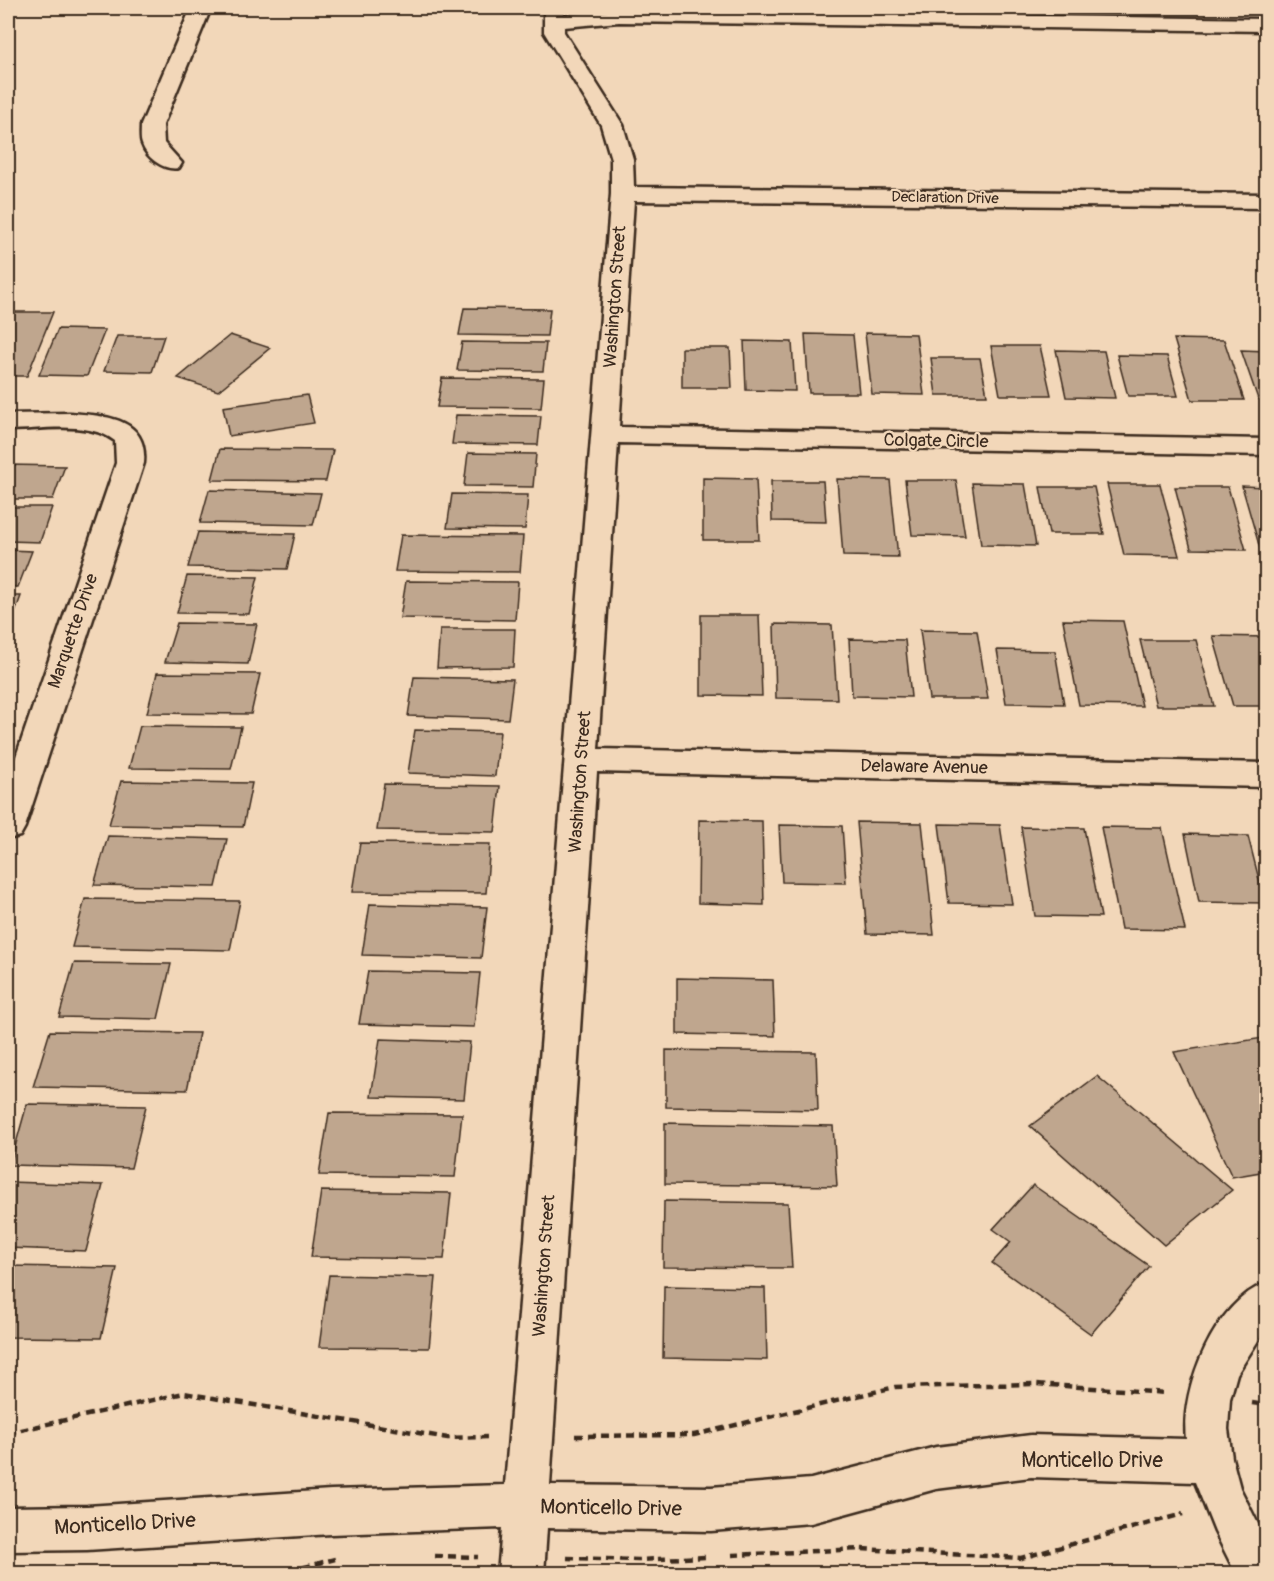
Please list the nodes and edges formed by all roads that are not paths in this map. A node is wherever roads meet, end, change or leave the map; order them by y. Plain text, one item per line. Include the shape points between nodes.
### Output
1 (201, 8) edge
2 (901, 13) edge
3 (553, 15) edge
4 (1266, 25) edge
5 (171, 163) dead end
6 (622, 194) junction
7 (1266, 201) edge
8 (8, 422) edge
9 (605, 435) junction
10 (1266, 447) edge
11 (581, 760) junction
12 (1266, 775) edge
13 (8, 827) edge
14 (1266, 1302) edge
15 (1209, 1461) junction
16 (526, 1506) junction
17 (8, 1529) edge
18 (521, 1574) edge
19 (1260, 1574) edge

1 - 5 street via 152,125 153,144
2 - 3 street
2 - 4 street
3 - 6 street, Washington Street via 554,32 612,125 622,159
6 - 7 street, Declaration Drive
6 - 9 street, Washington Street
8 - 13 street, Marquette Drive via 112,427 126,435 131,448 130,463
9 - 10 street, Colgate Circle
9 - 11 street, Washington Street
11 - 12 street, Delaware Avenue
11 - 16 street, Washington Street
14 - 15 street via 1254,1310 1219,1360 1205,1407
15 - 16 street, Monticello Drive via 1031,1456 936,1468 812,1501 711,1509
15 - 19 street via 1234,1527
16 - 17 street, Monticello Drive
16 - 18 street, Washington Street

